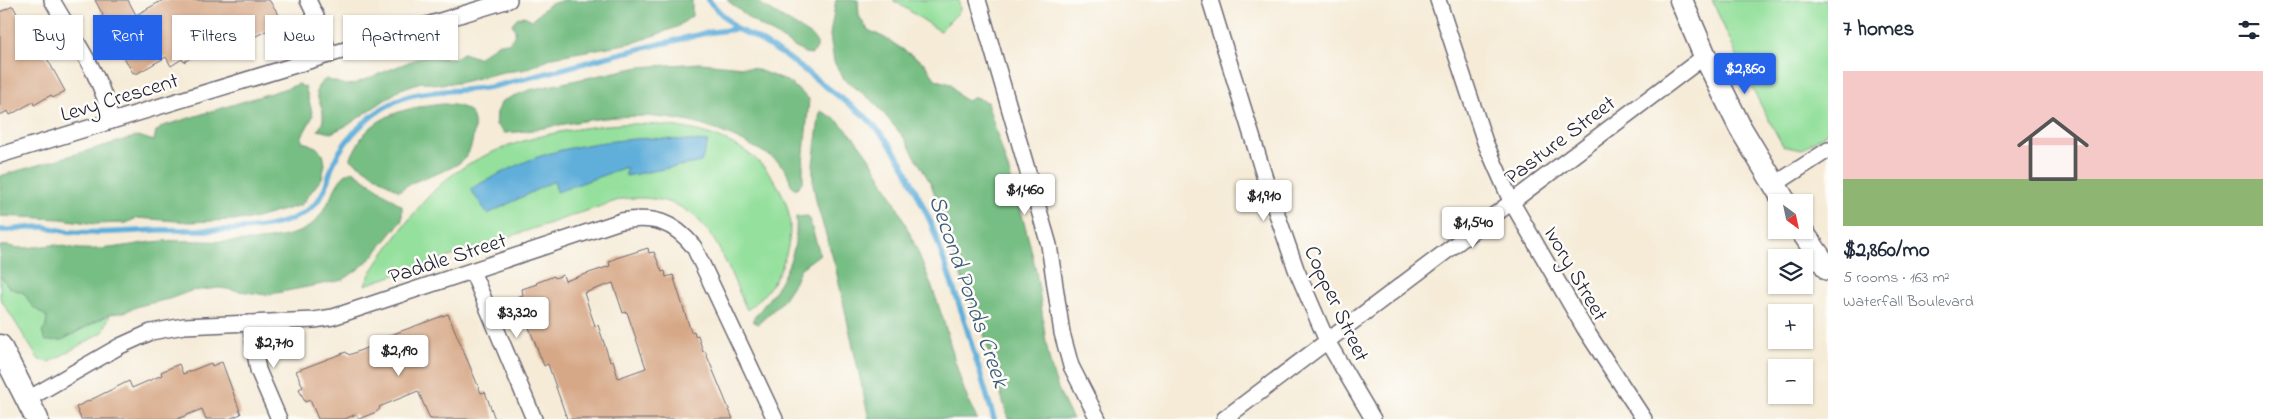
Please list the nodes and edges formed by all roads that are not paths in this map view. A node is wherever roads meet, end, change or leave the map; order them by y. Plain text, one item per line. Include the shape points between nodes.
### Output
1 (52, 0) edge
2 (308, 0) edge
3 (509, 0) edge
4 (978, 0) edge
5 (1210, 0) edge
6 (1438, 0) edge
7 (1681, 0) edge
8 (315, 15) edge
9 (333, 54) edge
10 (1705, 56) junction
11 (312, 60) edge
12 (111, 120) junction
13 (1828, 150) edge
14 (0, 155) edge
15 (1779, 194) edge
16 (1511, 201) junction
17 (1808, 239) edge
18 (1828, 269) edge
19 (472, 271) junction
20 (250, 323) junction
21 (1327, 341) junction
22 (0, 346) edge
23 (28, 399) junction
24 (37, 419) edge
25 (279, 419) edge
26 (534, 419) edge
27 (775, 419) edge
28 (1098, 419) edge
29 (1224, 419) edge
30 (1373, 419) edge
31 (1644, 419) edge

1 - 12 street via 98,82
2 - 8 street
3 - 9 street, Levy Crescent
4 - 28 street via 1049,245 1062,333 1071,366
5 - 21 street, Copper Street via 1270,194 1296,269
6 - 16 street, Ivory Street via 1485,142
7 - 10 street
10 - 15 street via 1741,129
10 - 16 street, Pasture Street
11 - 12 street, Levy Crescent
12 - 14 street, Levy Crescent
13 - 15 street
16 - 21 street, Pasture Street
16 - 31 street, Ivory Street via 1585,329
17 - 18 street
19 - 20 street, Paddle Street via 333,317
19 - 26 street
19 - 27 street, Paddle Street via 621,221 648,219 674,227 685,236 701,259
20 - 23 street, Paddle Street via 184,326 151,332 120,346
20 - 25 street via 258,370
21 - 29 street, Pasture Street
21 - 30 street, Copper Street
22 - 23 street
23 - 24 street

